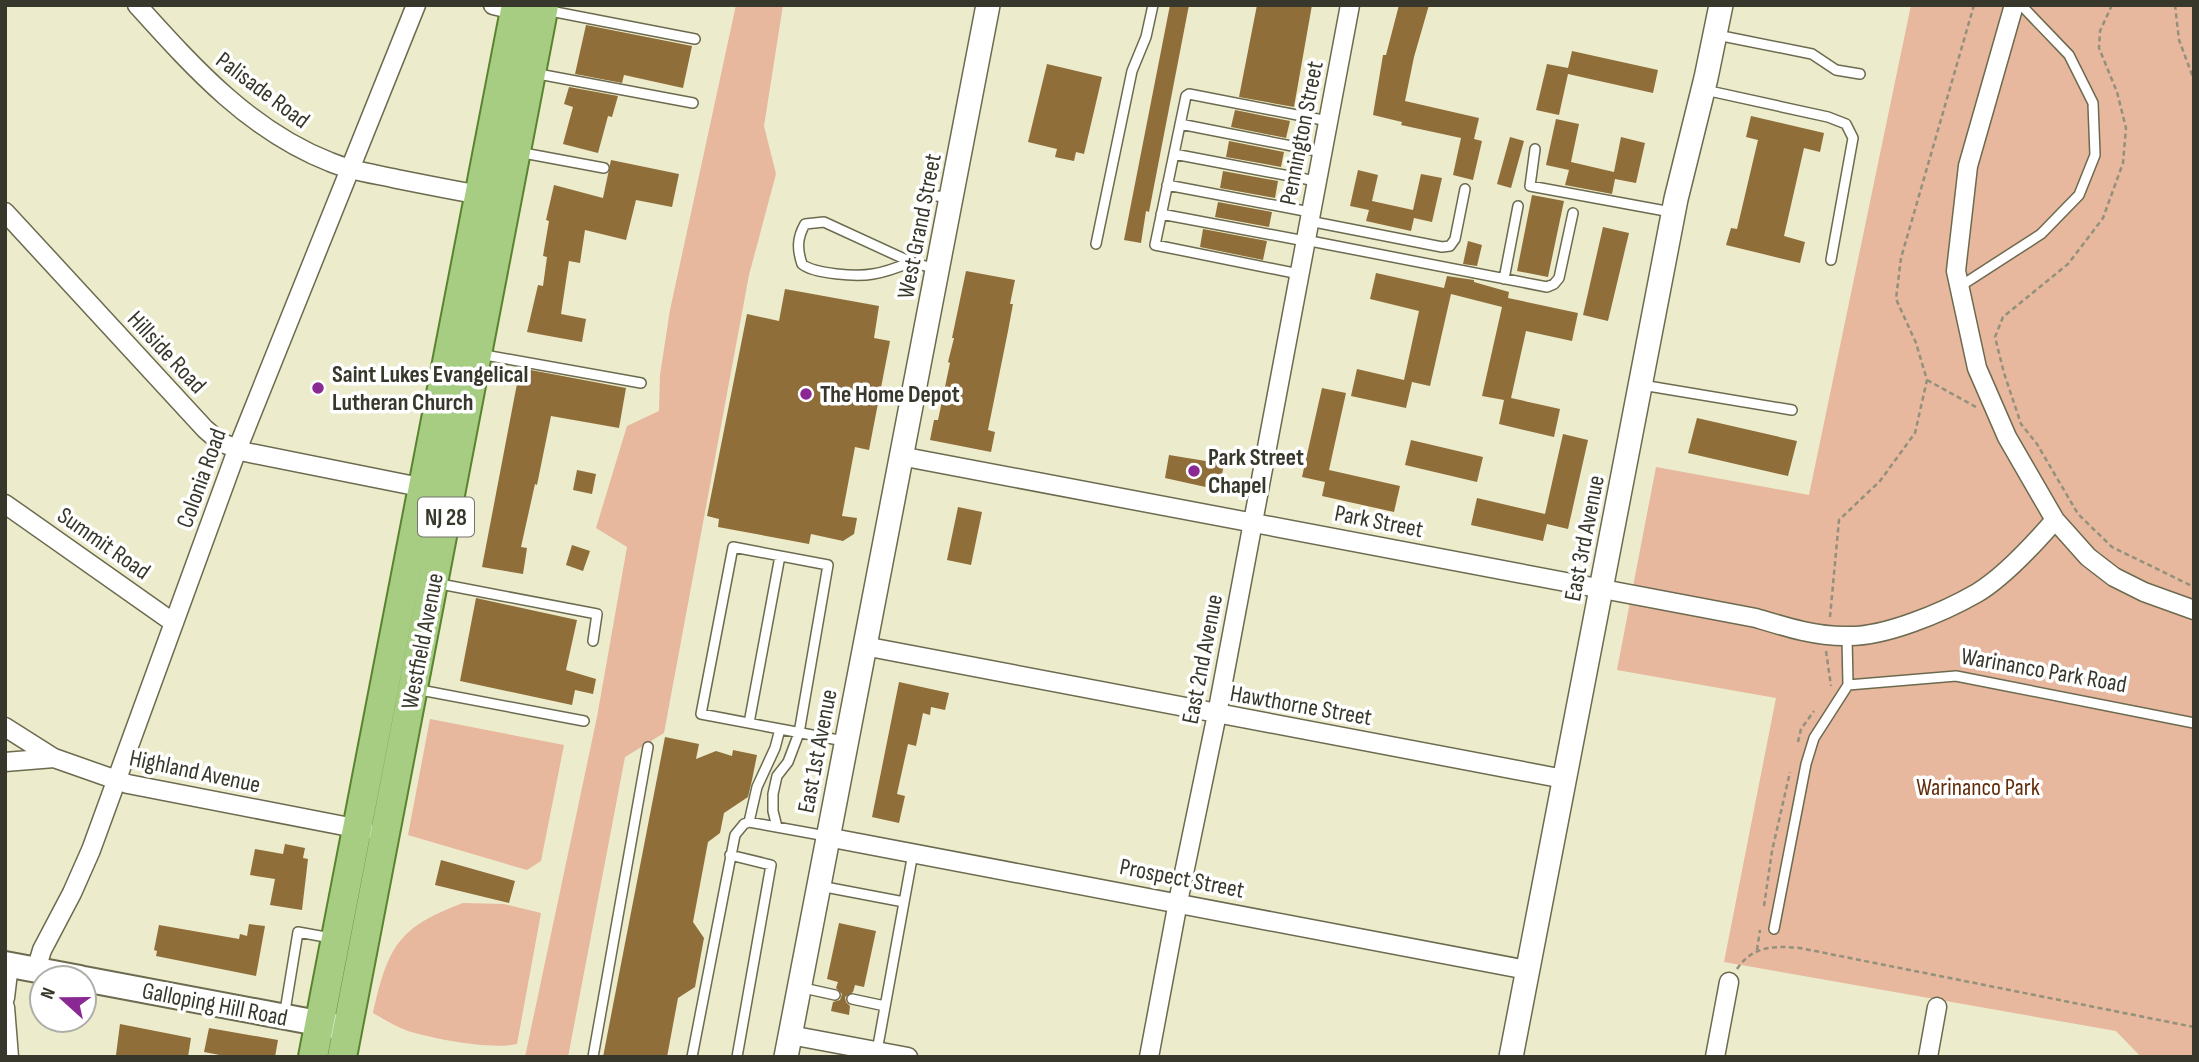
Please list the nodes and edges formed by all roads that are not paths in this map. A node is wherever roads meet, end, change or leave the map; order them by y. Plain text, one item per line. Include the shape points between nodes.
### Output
1 (137, 5) edge
2 (416, 5) edge
3 (988, 5) edge
4 (1153, 5) edge
5 (1350, 5) edge
6 (1721, 5) edge
7 (2014, 5) edge
8 (2021, 5) edge
9 (525, 8) edge
10 (1716, 33) junction
11 (695, 39) dead end
12 (531, 73) junction
13 (1860, 74) dead end
14 (1703, 90) junction
15 (693, 103) dead end
16 (1328, 121) junction
17 (1180, 124) junction
18 (1535, 149) dead end
19 (516, 151) junction
20 (1322, 152) junction
21 (1174, 154) junction
22 (349, 168) junction
23 (604, 168) dead end
24 (1317, 181) junction
25 (1167, 185) junction
26 (1465, 189) dead end
27 (925, 194) dead end
28 (479, 195) junction
29 (951, 199) junction
30 (507, 200) junction
31 (1518, 206) dead end
32 (5, 212) edge
33 (1673, 212) junction
34 (1573, 213) dead end
35 (1161, 214) junction
36 (1307, 229) junction
37 (1096, 244) dead end
38 (1832, 260) dead end
39 (911, 262) junction
40 (937, 269) junction
41 (1299, 272) junction
42 (1504, 279) junction
43 (1959, 287) junction
44 (477, 354) junction
45 (641, 383) dead end
46 (1640, 384) junction
47 (1792, 410) dead end
48 (237, 450) junction
49 (900, 456) junction
50 (423, 487) junction
51 (451, 493) junction
52 (5, 503) edge
53 (2055, 520) junction
54 (1252, 522) junction
55 (780, 556) junction
56 (433, 582) junction
57 (1601, 589) junction
58 (2194, 610) edge
59 (174, 622) junction
60 (1847, 637) junction
61 (593, 641) dead end
62 (864, 646) junction
63 (1848, 685) junction
64 (413, 689) junction
65 (1217, 714) junction
66 (584, 721) dead end
67 (749, 723) junction
68 (2194, 723) edge
69 (5, 727) edge
70 (780, 729) junction
71 (799, 733) junction
72 (846, 741) junction
73 (648, 747) dead end
74 (54, 758) junction
75 (5, 762) edge
76 (1564, 779) junction
77 (116, 780) junction
78 (749, 822) junction
79 (777, 827) junction
80 (371, 831) junction
81 (827, 837) junction
82 (913, 853) junction
83 (730, 855) junction
84 (817, 886) junction
85 (904, 902) junction
86 (1178, 902) junction
87 (1774, 929) dead end
88 (336, 939) junction
89 (7, 964) edge
90 (38, 964) edge
91 (28, 968) edge
92 (1527, 970) junction
93 (98, 981) edge
94 (1728, 982) road end
95 (799, 987) junction
96 (835, 995) dead end
97 (5, 998) edge
98 (852, 999) dead end
99 (886, 1006) junction
100 (5, 1007) edge
101 (1937, 1007) dead end
102 (284, 1017) junction
103 (333, 1026) junction
104 (788, 1046) edge
105 (877, 1051) junction
106 (9, 1057) edge
107 (313, 1057) edge
108 (342, 1057) edge
109 (593, 1057) edge
110 (692, 1057) edge
111 (737, 1057) edge
112 (908, 1057) edge
113 (1149, 1057) edge
114 (1511, 1057) edge
115 (1715, 1057) edge
116 (1928, 1057) edge

1 - 22 street, Palisade Road via 203,77 246,114 305,152
2 - 22 street, Colonia Road
3 - 29 street, West Grand Street
4 - 37 lane via 1132,71
5 - 16 street, Pennington Street
6 - 10 street, East 3rd Avenue
7 - 43 street via 1968,166 1956,271
8 - 43 lane via 2069,55 2093,103 2095,155 2079,195 2041,234
9 - 11 lane
9 - 12 main road, Westfield Avenue / NJ 28
9 - 28 main road, Westfield Avenue / NJ 28
10 - 13 lane via 1812,54 1836,70
10 - 14 street, East 3rd Avenue
12 - 15 lane
12 - 19 main road, Westfield Avenue / NJ 28
14 - 33 street, East 3rd Avenue
14 - 38 lane via 1846,124 1853,138
16 - 17 lane via 1189,94
16 - 20 street, Pennington Street
17 - 20 lane
17 - 21 lane
18 - 33 lane via 1530,187
19 - 23 lane
19 - 30 main road, Westfield Avenue / NJ 28
20 - 24 street, Pennington Street
21 - 24 lane
21 - 25 lane
22 - 28 street, Palisade Road
22 - 48 street, Colonia Road
24 - 36 street, Pennington Street
25 - 35 lane
25 - 36 lane
26 - 36 lane via 1450,246
27 - 29 lane
28 - 30 street, Palisade Road
28 - 50 main road, Westfield Avenue / NJ 28
29 - 40 street, West Grand Street
30 - 44 main road, Westfield Avenue / NJ 28
31 - 42 lane
32 - 48 street, Hillside Road via 205,429
33 - 46 street, East 3rd Avenue
34 - 42 lane via 1554,284 1547,287
35 - 36 lane
35 - 41 lane via 1157,247
36 - 41 street, Pennington Street
36 - 42 lane
39 - 39 lane via 870,275 815,271 802,264 797,249 800,232 805,224 824,222
39 - 40 lane
40 - 49 street, West Grand Street
41 - 54 street, East 2nd Avenue
43 - 53 street via 1977,368 2007,437
44 - 45 lane
44 - 51 main road, Westfield Avenue / NJ 28
46 - 47 lane
46 - 57 street, East 3rd Avenue
48 - 50 street, Hillside Road
48 - 59 street, Colonia Road
49 - 54 street, Park Street
49 - 62 street, East 1st Avenue
50 - 51 street, Hillside Road
50 - 80 main road, Westfield Avenue / NJ 28
51 - 56 main road, Westfield Avenue / NJ 28
52 - 59 street, Summit Road
53 - 58 street via 2088,557 2114,577
53 - 60 street via 1978,592 1902,627
54 - 57 street, Park Street
54 - 65 street, East 2nd Avenue
55 - 67 lane
55 - 67 lane via 733,547 701,714
55 - 71 lane via 828,565
56 - 61 lane via 597,614
56 - 64 main road, Westfield Avenue / NJ 28
57 - 60 street via 1756,618 1797,631
57 - 76 street, East 3rd Avenue
59 - 77 street, Colonia Road
60 - 63 lane
62 - 65 street, Hawthorne Street
62 - 72 street, East 1st Avenue
63 - 68 lane, Warinanco Park Road via 1956,676
63 - 87 lane via 1814,738 1806,764
64 - 66 lane
64 - 80 main road, Westfield Avenue / NJ 28
65 - 76 street, Hawthorne Street
65 - 86 street, East 2nd Avenue
67 - 70 lane
69 - 74 street, Highland Avenue
70 - 71 lane
70 - 78 lane
71 - 72 lane
71 - 79 lane via 777,776 773,802
72 - 81 street, East 1st Avenue
73 - 109 lane
74 - 75 street
74 - 77 street, Highland Avenue
76 - 92 street, East 3rd Avenue
77 - 80 street, Highland Avenue
77 - 90 street, Colonia Road via 81,873
78 - 79 lane
78 - 83 lane via 736,835
79 - 81 lane
80 - 88 main road, Westfield Avenue / NJ 28
80 - 103 main road, Westfield Avenue / NJ 28
81 - 82 street, Prospect Street
81 - 84 street, East 1st Avenue
82 - 85 lane
82 - 86 street, Prospect Street
83 - 110 lane
83 - 111 lane via 772,865
84 - 85 lane
84 - 95 street, East 1st Avenue
85 - 99 lane
86 - 92 street, Prospect Street
86 - 113 street, East 2nd Avenue
88 - 102 lane via 298,932
88 - 103 main road, Westfield Avenue / NJ 28
89 - 91 main road, Galloping Hill Road
89 - 97 street
92 - 114 street, East 3rd Avenue
93 - 102 main road, Galloping Hill Road
94 - 115 street
95 - 96 lane
95 - 104 street, East 1st Avenue
98 - 99 lane
99 - 105 lane
100 - 106 street
101 - 116 street
102 - 103 main road, Galloping Hill Road
103 - 107 main road, NJ 28
103 - 108 main road, NJ 28
104 - 105 street
105 - 112 street

